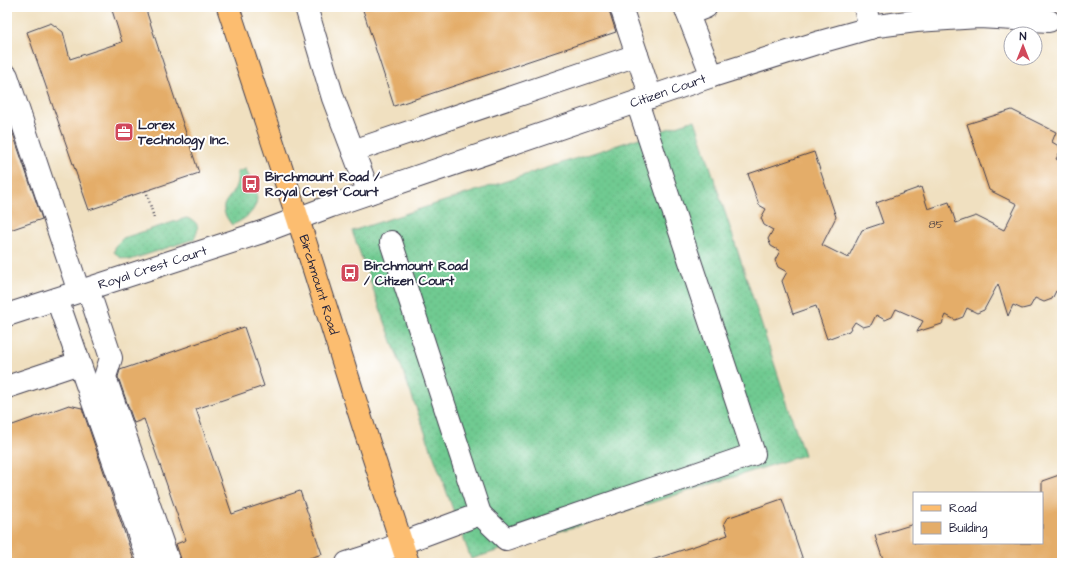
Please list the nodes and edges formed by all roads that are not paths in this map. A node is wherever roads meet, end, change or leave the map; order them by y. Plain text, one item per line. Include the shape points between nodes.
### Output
1 (228, 7) edge
2 (306, 7) edge
3 (621, 7) edge
4 (865, 7) edge
5 (693, 9) edge
6 (991, 12) edge
7 (1049, 21) dead end
8 (870, 28) junction
9 (637, 55) junction
10 (7, 76) edge
11 (712, 76) junction
12 (644, 99) junction
13 (353, 151) junction
14 (368, 193) junction
15 (298, 219) junction
16 (390, 242) dead end
17 (83, 291) junction
18 (56, 299) junction
19 (7, 315) edge
20 (79, 364) junction
21 (7, 387) edge
22 (480, 514) junction
23 (402, 543) junction
24 (149, 563) edge
25 (169, 563) edge
26 (347, 563) edge
27 (408, 563) edge

1 - 15 main road, Birchmount Road
2 - 13 street via 333,98
3 - 9 street
4 - 8 street
5 - 11 street
6 - 7 street, Citizen Court
6 - 8 street, Citizen Court via 979,17 916,21
8 - 11 street, Citizen Court
9 - 12 street
9 - 13 street
10 - 17 street
11 - 12 street, Citizen Court
12 - 14 street, Citizen Court
12 - 22 street via 754,454 506,539
13 - 14 street
14 - 15 street, Citizen Court
15 - 17 street, Royal Crest Court
15 - 23 main road, Birchmount Road
16 - 22 street
17 - 18 street, Royal Crest Court
17 - 25 street via 111,358 105,377
18 - 19 street, Royal Crest Court
18 - 20 street
20 - 21 street
20 - 24 street
22 - 23 street
23 - 26 street
23 - 27 main road, Birchmount Road

